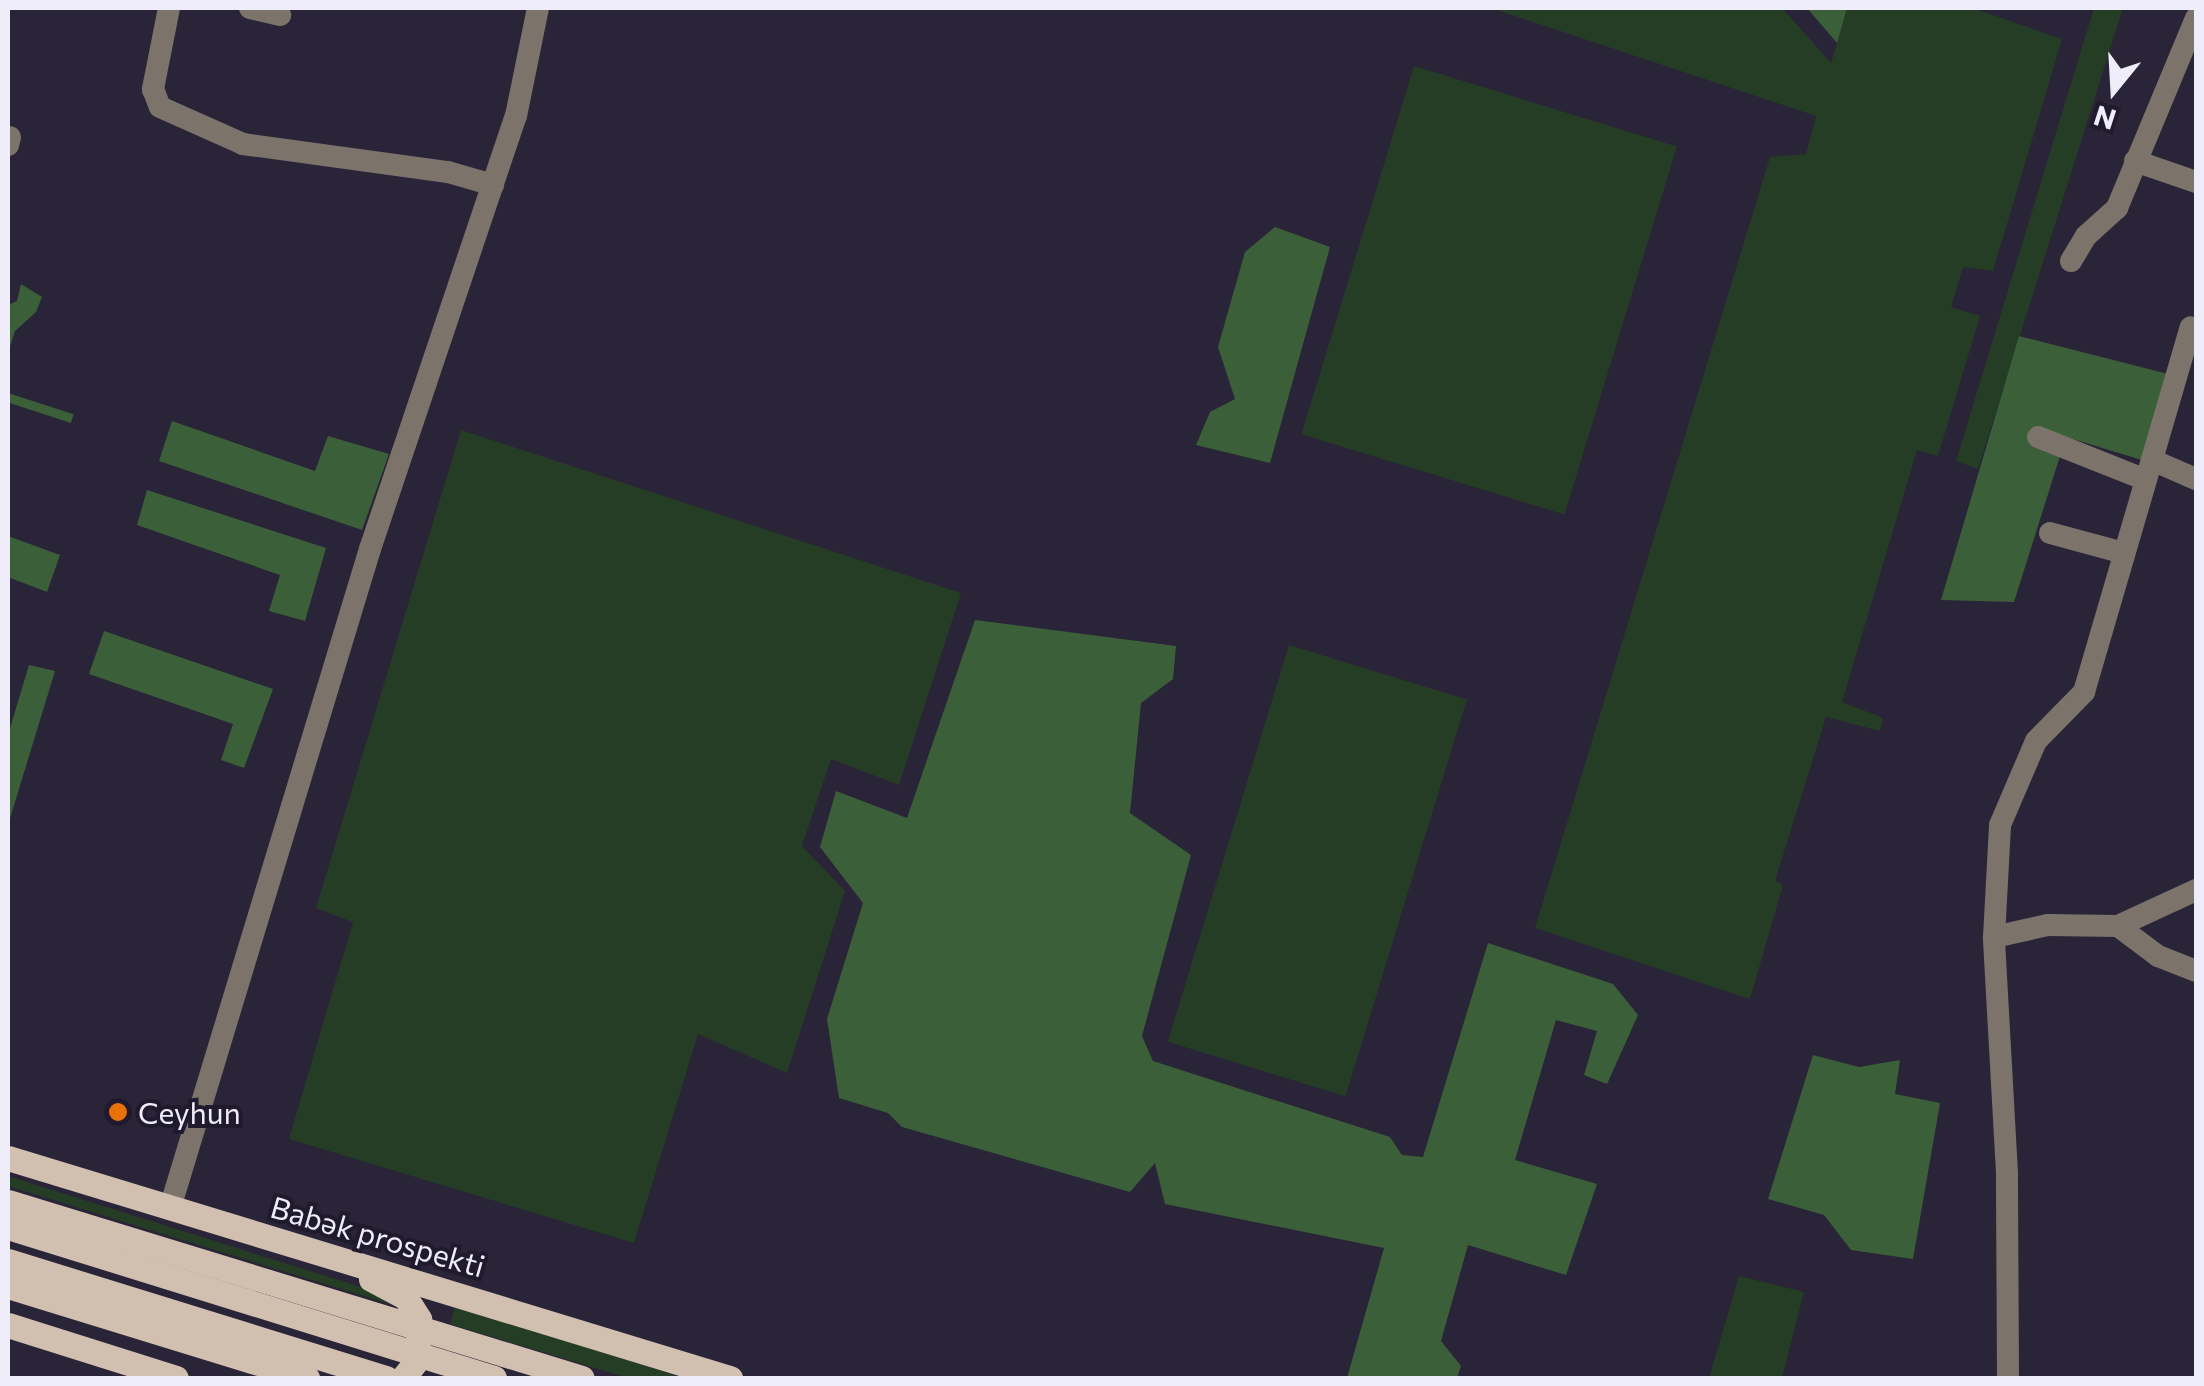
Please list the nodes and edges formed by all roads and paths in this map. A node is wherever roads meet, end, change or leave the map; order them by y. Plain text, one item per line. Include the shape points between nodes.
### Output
1 (162, 8) edge
2 (250, 8) edge
3 (538, 8) edge
4 (280, 15) dead end
5 (2196, 18) edge
6 (2135, 161) junction
7 (2196, 182) edge
8 (493, 185) junction
9 (2072, 261) dead end
10 (2191, 326) dead end
11 (2038, 437) dead end
12 (2149, 470) junction
13 (2196, 479) edge
14 (2050, 533) dead end
15 (2124, 553) junction
16 (2196, 890) edge
17 (2118, 926) junction
18 (1994, 937) junction
19 (2196, 971) edge
20 (8, 1158) edge
21 (8, 1202) edge
22 (170, 1208) junction
23 (8, 1227) edge
24 (254, 1234) junction
25 (8, 1261) edge
26 (8, 1286) edge
27 (8, 1325) edge
28 (176, 1378) edge
29 (307, 1378) edge
30 (386, 1378) edge
31 (403, 1378) edge
32 (494, 1378) edge
33 (582, 1378) edge
34 (730, 1378) edge
35 (2008, 1378) edge

1 - 8 street via 153,89 160,107 243,144 448,172
2 - 4 street
3 - 8 street via 536,39
5 - 6 street
6 - 7 street
6 - 9 street via 2117,208 2086,236
8 - 22 street via 370,549
10 - 12 street
11 - 12 street
12 - 13 street
12 - 15 street
14 - 15 street
15 - 18 street via 2084,692 2036,741 2000,825
16 - 17 street
17 - 18 street via 2048,925
17 - 19 street via 2158,956
18 - 35 street via 2008,1173
20 - 22 main road, Babək prospekti
21 - 33 main road, bridge
22 - 24 main road, Babək prospekti
23 - 32 main road, bridge
24 - 31 main road via 406,1298 422,1338
24 - 34 main road, Babək prospekti
25 - 30 main road
26 - 29 main road
27 - 28 main road

